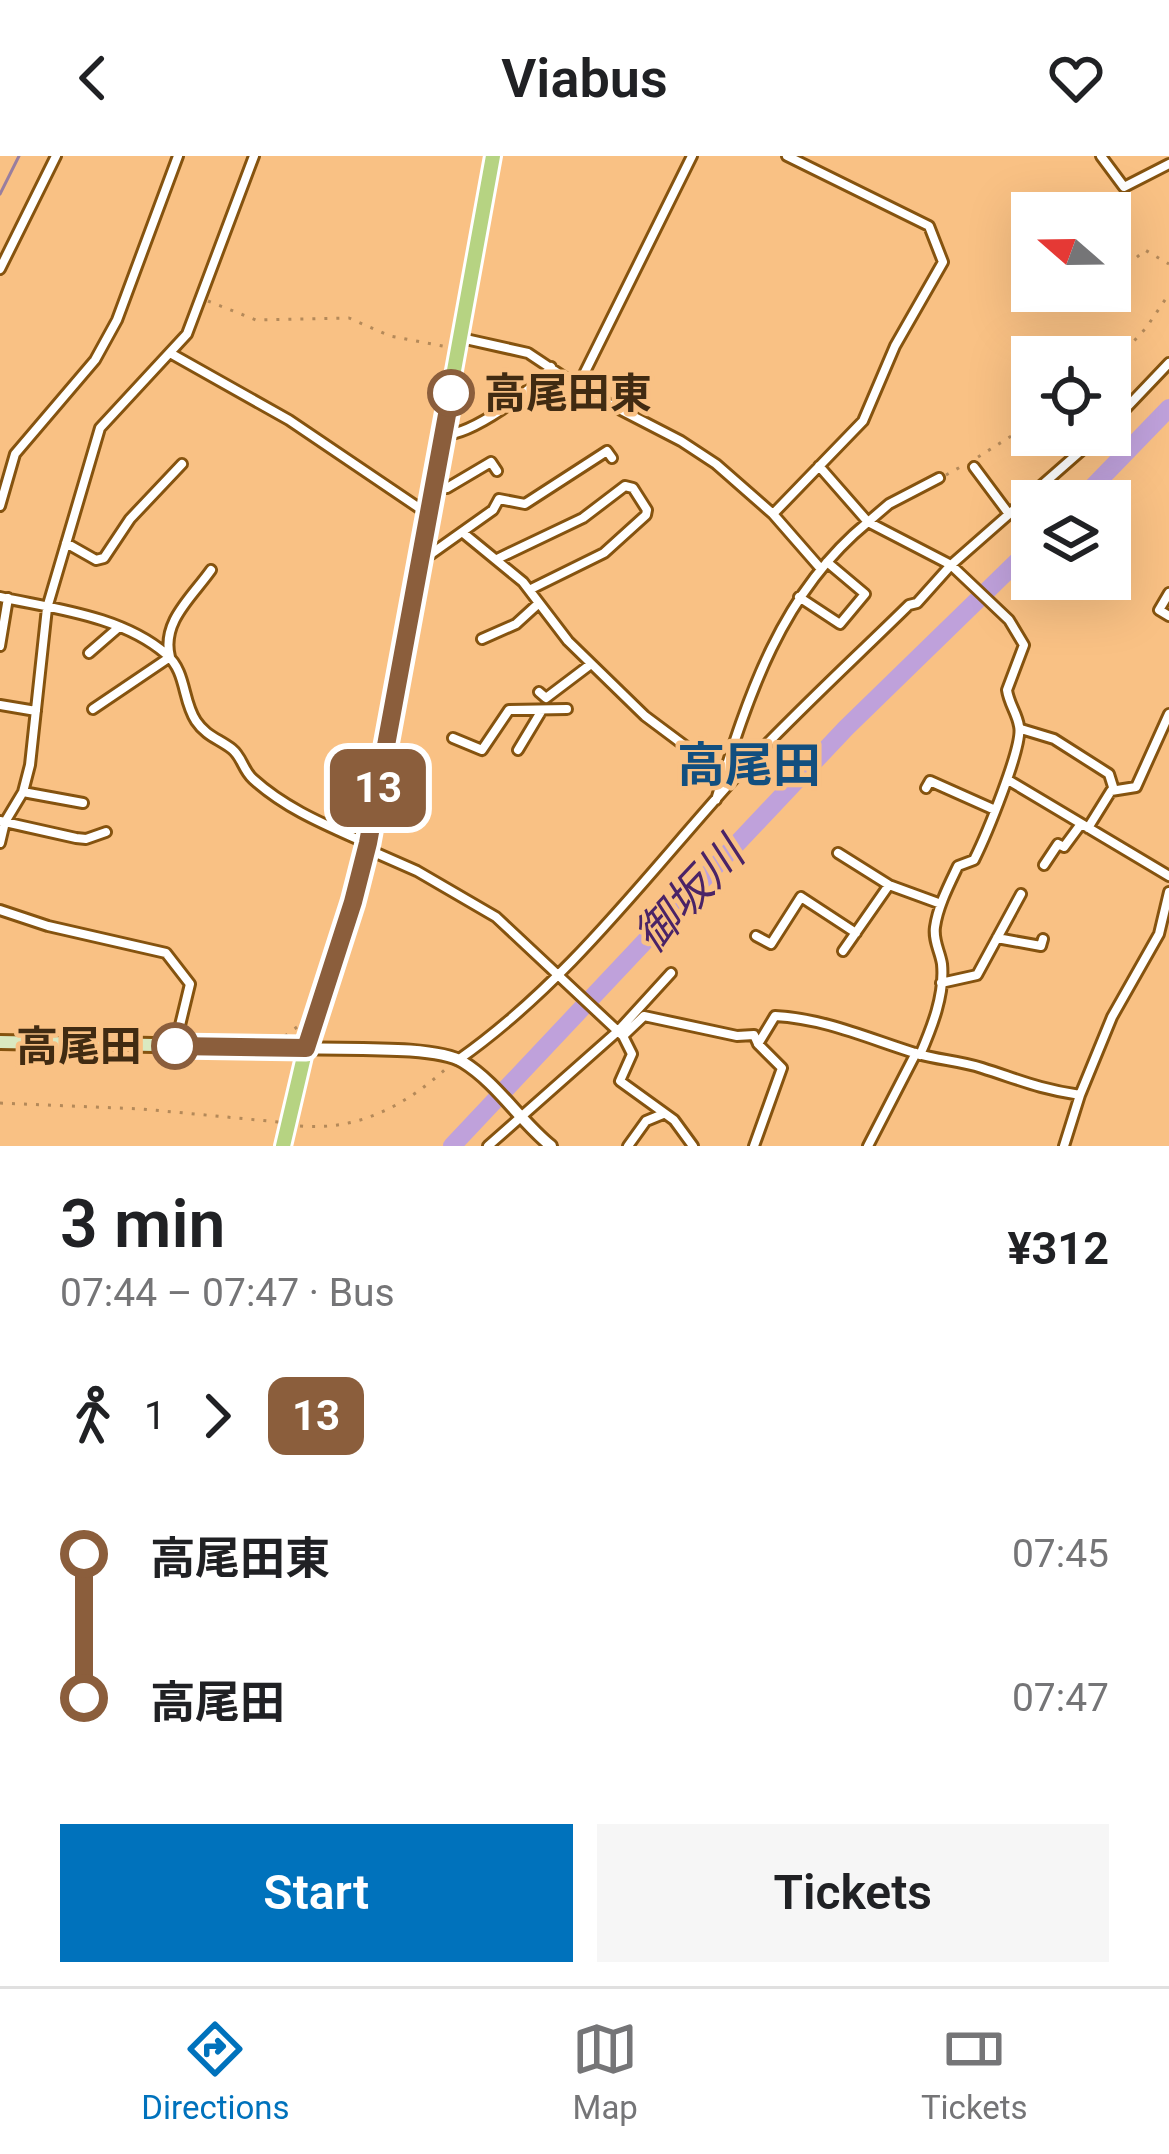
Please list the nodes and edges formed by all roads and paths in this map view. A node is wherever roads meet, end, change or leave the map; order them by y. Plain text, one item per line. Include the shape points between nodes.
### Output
1 (56, 156) edge
2 (178, 156) edge
3 (254, 156) edge
4 (493, 156) edge
5 (692, 156) edge
6 (787, 156) edge
7 (1101, 156) edge
8 (1169, 164) edge
9 (1131, 262) edge
10 (1169, 264) edge
11 (0, 269) edge
12 (1169, 294) edge
13 (201, 298) junction
14 (456, 342) junction
15 (1131, 344) edge
16 (170, 353) junction
17 (1169, 363) edge
18 (551, 367) junction
19 (578, 386) junction
20 (1131, 402) edge
21 (443, 435) junction
22 (1011, 435) edge
23 (1075, 456) edge
24 (612, 458) dead end
25 (182, 464) dead end
26 (819, 466) junction
27 (974, 467) dead end
28 (497, 471) dead end
29 (939, 478) joint
30 (434, 486) junction
31 (0, 506) edge
32 (773, 514) junction
33 (1009, 514) junction
34 (429, 515) junction
35 (868, 522) junction
36 (462, 532) junction
37 (66, 543) junction
38 (422, 552) junction
39 (497, 559) junction
40 (824, 565) junction
41 (953, 567) junction
42 (212, 570) dead end
43 (529, 590) junction
44 (1169, 592) edge
45 (799, 597) junction
46 (4, 598) edge
47 (539, 603) junction
48 (47, 608) junction
49 (1169, 616) edge
50 (119, 627) junction
51 (482, 639) dead end
52 (0, 646) edge
53 (89, 653) dead end
54 (170, 657) junction
55 (591, 664) junction
56 (0, 705) edge
57 (93, 709) dead end
58 (545, 710) junction
59 (567, 710) dead end
60 (36, 711) junction
61 (1169, 714) edge
62 (1021, 729) junction
63 (453, 738) dead end
64 (518, 750) dead end
65 (724, 775) junction
66 (1008, 780) junction
67 (926, 788) dead end
68 (1114, 790) junction
69 (22, 792) junction
70 (716, 800) junction
71 (83, 803) dead end
72 (995, 810) junction
73 (3, 821) edge
74 (1084, 826) junction
75 (106, 832) dead end
76 (0, 843) edge
77 (367, 846) junction
78 (838, 853) dead end
79 (1044, 865) dead end
80 (1169, 876) edge
81 (889, 885) junction
82 (1169, 892) edge
83 (1021, 893) dead end
84 (941, 904) junction
85 (0, 910) edge
86 (856, 933) junction
87 (756, 936) dead end
88 (997, 938) junction
89 (1043, 939) dead end
90 (843, 951) dead end
91 (671, 974) dead end
92 (559, 979) junction
93 (941, 983) junction
94 (304, 1019) dead end
95 (618, 1032) junction
96 (0, 1042) edge
97 (758, 1044) junction
98 (175, 1046) junction
99 (284, 1048) dead end
100 (306, 1048) junction
101 (918, 1054) junction
102 (461, 1061) junction
103 (1080, 1095) junction
104 (0, 1103) edge
105 (284, 1107) dead end
106 (664, 1113) junction
107 (519, 1116) junction
108 (284, 1131) edge
109 (488, 1146) edge
110 (551, 1146) edge
111 (628, 1146) edge
112 (693, 1146) edge
113 (754, 1146) edge
114 (868, 1146) edge
115 (1064, 1146) edge

1 - 11 street
2 - 31 street via 117,320 95,360 15,454
3 - 13 street
4 - 14 main road
5 - 19 street
6 - 26 street via 929,226 943,255 863,421
7 - 8 street via 1124,188
9 - 10 path via 1145,250
12 - 15 path
13 - 14 path via 256,320 349,318 391,336
13 - 16 street
14 - 18 street via 510,347
14 - 21 main road
16 - 34 street via 289,420
16 - 37 street via 100,428
17 - 20 street
18 - 19 street
18 - 21 street via 475,427
19 - 32 street via 681,441
21 - 30 main road
22 - 29 path
23 - 33 street
24 - 36 street via 607,452 526,504 499,500
25 - 37 street via 104,558
26 - 32 street
26 - 35 street
27 - 33 street
28 - 30 street via 491,462 447,488
29 - 35 street
30 - 34 main road
32 - 40 street
33 - 41 street
34 - 38 main road
35 - 40 street
35 - 41 street
36 - 38 street
36 - 39 street
37 - 48 street
38 - 77 main road
39 - 43 street
39 - 43 street via 633,488 646,515 604,553
40 - 45 street
40 - 45 street via 865,593 840,624
41 - 62 street via 1024,645 1007,690
41 - 70 street
42 - 54 street via 171,624
43 - 47 street
44 - 49 street via 1159,610
45 - 65 street via 767,655
46 - 48 street
46 - 52 street
47 - 51 street
47 - 55 street
48 - 50 street
48 - 60 street
50 - 53 street
50 - 54 street
54 - 57 street
54 - 77 street via 193,717 236,751 245,772 302,815
55 - 58 street via 543,695
55 - 65 street
56 - 60 street
58 - 59 street
58 - 63 street via 509,710 482,750
58 - 64 street
60 - 69 street
61 - 68 street via 1136,787
62 - 66 street
62 - 68 street via 1054,739 1109,774
65 - 70 street
66 - 72 street
66 - 74 street
67 - 72 street via 930,782
68 - 74 street
69 - 71 street
69 - 73 street
70 - 92 street
72 - 84 street via 974,860 958,866
73 - 75 street via 86,839
73 - 76 street
74 - 79 street
74 - 80 street
77 - 92 street via 496,917
77 - 100 main road
78 - 81 street
81 - 84 street
81 - 86 street
82 - 103 street via 1159,934
83 - 88 street
84 - 93 street via 934,941
85 - 98 street via 166,953 190,984
86 - 87 street via 801,897 771,944
86 - 90 street
88 - 89 street via 1041,946
88 - 93 street via 977,975
91 - 95 street
92 - 95 street
92 - 102 street
93 - 101 street
94 - 99 path
95 - 97 street via 644,1016 754,1035
95 - 106 street via 632,1054 620,1081
95 - 107 street
96 - 98 main road
97 - 101 street via 775,1016 846,1027
97 - 113 street via 782,1068
98 - 100 main road
100 - 102 street
100 - 108 main road
101 - 103 street
101 - 114 street
102 - 107 street
102 - 108 path via 372,1117
103 - 115 street
104 - 108 path via 142,1109
105 - 108 path
106 - 111 street via 646,1121
106 - 112 street
107 - 109 street
107 - 110 street

